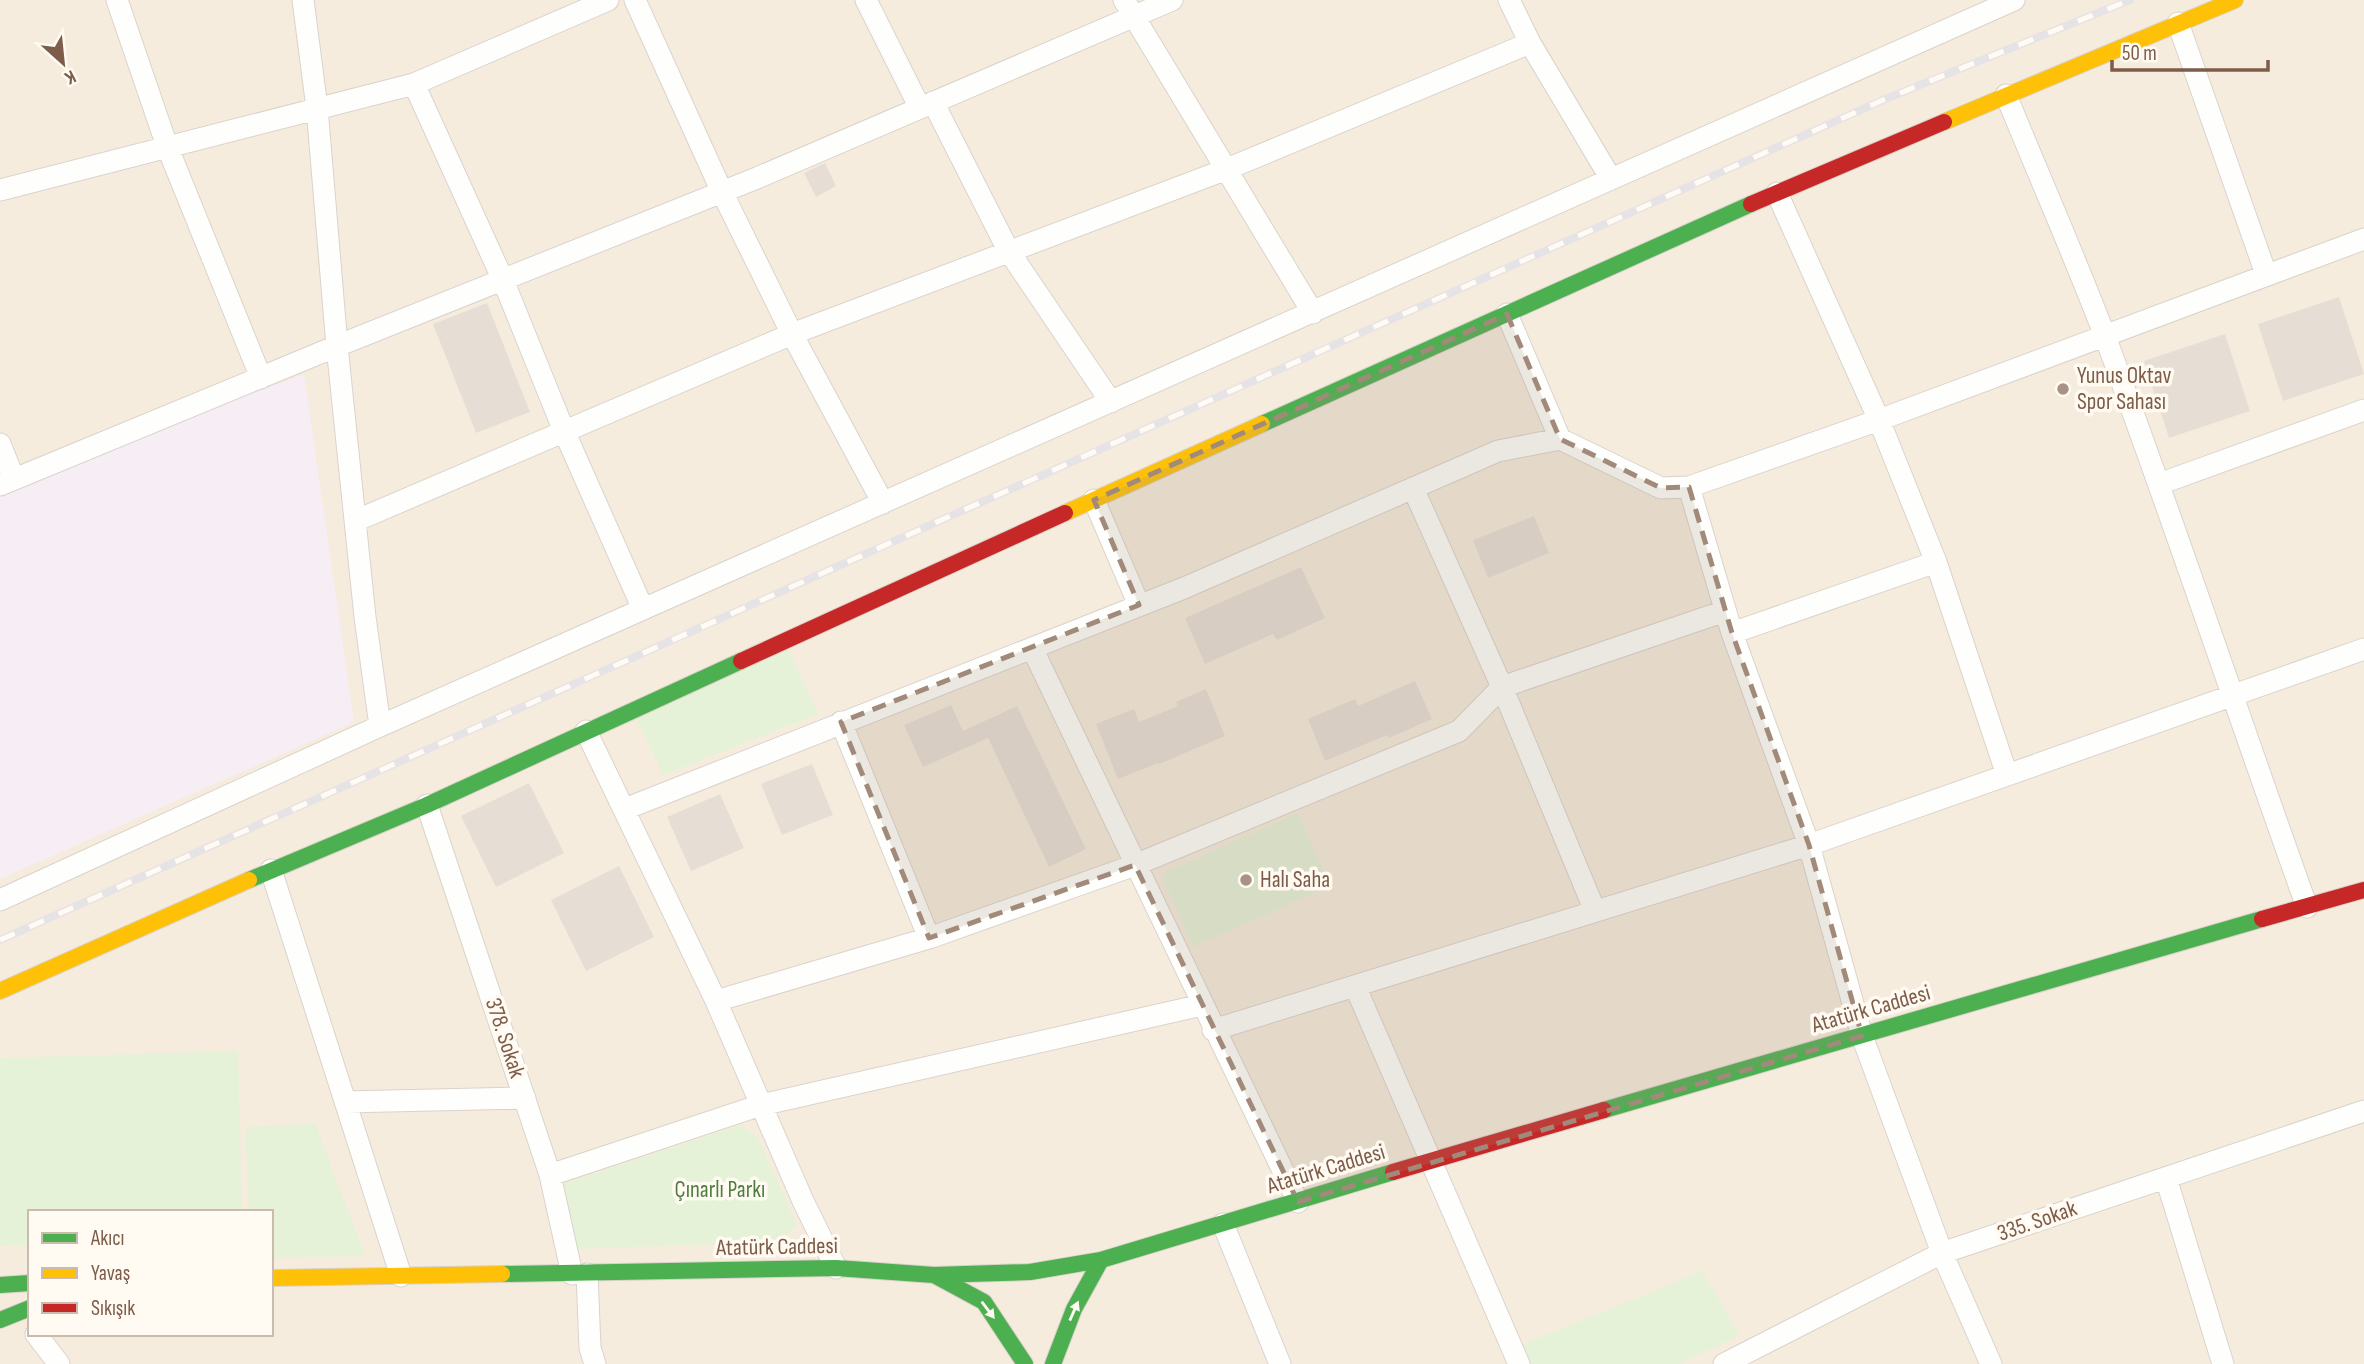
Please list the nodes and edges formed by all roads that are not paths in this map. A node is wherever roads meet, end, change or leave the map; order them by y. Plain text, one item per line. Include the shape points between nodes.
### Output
1 (117, 0) edge
2 (303, 0) edge
3 (608, 0) edge
4 (635, 0) edge
5 (866, 0) edge
6 (1172, 0) edge
7 (2235, 0) edge
8 (1514, 2) edge
9 (2004, 2) edge
10 (1128, 8) edge
11 (559, 10) edge
12 (2178, 23) junction
13 (1530, 43) junction
14 (414, 84) junction
15 (2006, 95) junction
16 (927, 105) junction
17 (317, 107) junction
18 (167, 146) junction
19 (1227, 169) junction
20 (1611, 180) junction
21 (0, 190) edge
22 (722, 192) junction
23 (1777, 193) junction
24 (2364, 239) edge
25 (1008, 250) junction
26 (2266, 274) junction
27 (503, 280) junction
28 (1312, 313) junction
29 (1507, 314) junction
30 (792, 334) junction
31 (2105, 336) junction
32 (337, 346) junction
33 (261, 378) junction
34 (1111, 402) junction
35 (2364, 410) edge
36 (1879, 420) junction
37 (564, 430) junction
38 (1560, 439) junction
39 (0, 444) edge
40 (7, 482) edge
41 (2159, 484) junction
42 (1689, 487) junction
43 (1413, 488) junction
44 (1094, 500) junction
45 (883, 503) junction
46 (355, 521) junction
47 (1936, 562) junction
48 (1139, 606) junction
49 (643, 609) junction
50 (1725, 611) junction
51 (1732, 633) junction
52 (1032, 648) junction
53 (2364, 649) edge
54 (1502, 687) junction
55 (2231, 696) junction
56 (841, 722) junction
57 (380, 726) junction
58 (586, 732) junction
59 (2007, 775) junction
60 (427, 805) junction
61 (625, 809) junction
62 (1809, 845) junction
63 (1135, 865) junction
64 (271, 870) junction
65 (2364, 890) edge
66 (0, 900) edge
67 (2307, 906) junction
68 (1595, 911) junction
69 (929, 938) junction
70 (1355, 986) junction
71 (0, 991) edge
72 (716, 1001) junction
73 (1202, 1005) junction
74 (1213, 1030) junction
75 (1862, 1036) junction
76 (525, 1098) junction
77 (345, 1102) junction
78 (761, 1105) junction
79 (2364, 1111) edge
80 (1429, 1160) junction
81 (550, 1175) junction
82 (2166, 1178) junction
83 (1297, 1202) junction
84 (1223, 1224) junction
85 (1942, 1253) junction
86 (1101, 1260) junction
87 (836, 1268) junction
88 (579, 1274) junction
89 (934, 1275) junction
90 (401, 1276) junction
91 (273, 1278) edge
92 (28, 1283) edge
93 (0, 1286) edge
94 (20, 1317) edge
95 (38, 1336) edge
96 (1738, 1361) edge
97 (59, 1364) edge
98 (596, 1364) edge
99 (1025, 1364) edge
100 (1053, 1364) edge
101 (1280, 1364) edge
102 (1519, 1364) edge
103 (1991, 1364) edge
104 (2223, 1364) edge

1 - 18 street
2 - 17 street
3 - 11 street
4 - 22 street
5 - 16 street
6 - 10 street
7 - 12 street
8 - 13 street
9 - 20 street
10 - 16 street
10 - 19 street
11 - 14 street
12 - 15 street
12 - 26 street
13 - 19 street
13 - 20 street
14 - 17 street
14 - 27 street
15 - 23 street
15 - 31 street
16 - 22 street
16 - 25 street
17 - 18 street
17 - 32 street
18 - 21 street
18 - 33 street
19 - 25 street
19 - 28 street
20 - 28 street
22 - 27 street
22 - 30 street
23 - 29 street
23 - 36 street
24 - 26 street
25 - 30 street
25 - 34 street
26 - 31 street
27 - 32 street
27 - 37 street
28 - 34 street
29 - 38 street
29 - 44 street
30 - 37 street
30 - 45 street
31 - 36 street
31 - 41 street
32 - 33 street
32 - 46 street
33 - 40 street
34 - 45 street
35 - 41 street
36 - 42 street
36 - 47 street
37 - 46 street
37 - 49 street
38 - 42 street via 1661,488
38 - 43 street via 1498,451
39 - 40 street
41 - 55 street
42 - 50 street
43 - 48 street
43 - 54 street
44 - 48 street
44 - 58 street
45 - 49 street
46 - 57 street
47 - 51 street
47 - 59 street
48 - 52 street
49 - 57 street
50 - 51 street
50 - 54 street
51 - 62 street
52 - 56 street
52 - 63 street
53 - 55 street
54 - 63 street via 1459,731
54 - 68 street
55 - 59 street
55 - 67 street
56 - 61 street
56 - 69 street
57 - 66 street
58 - 60 street
58 - 61 street
59 - 62 street
60 - 64 street
60 - 76 street, 378. Sokak
61 - 72 street
62 - 68 street
62 - 75 street
63 - 69 street
63 - 73 street
64 - 71 street
64 - 77 street
65 - 67 street, Atatürk Caddesi
67 - 75 street, Atatürk Caddesi
68 - 70 street
69 - 72 street
70 - 74 street
70 - 80 street
72 - 78 street
73 - 74 street
73 - 78 street
74 - 83 street
75 - 80 street, Atatürk Caddesi
75 - 85 street
76 - 77 street
76 - 81 street, 378. Sokak
77 - 90 street
78 - 81 street
78 - 87 street
79 - 82 street, 335. Sokak
80 - 83 street, Atatürk Caddesi
80 - 102 street
81 - 88 street, 378. Sokak
82 - 85 street, 335. Sokak
82 - 104 street
83 - 84 street, Atatürk Caddesi
84 - 86 street, Atatürk Caddesi
84 - 101 street
85 - 96 street, 335. Sokak
85 - 103 street
86 - 89 street, Atatürk Caddesi via 1030,1272
100 -> 86 street via 1074,1308
87 - 88 street, Atatürk Caddesi
87 - 89 street, Atatürk Caddesi
88 - 90 street, Atatürk Caddesi
88 - 98 street, 378. Sokak
89 -> 99 street via 984,1302
90 - 91 street, Atatürk Caddesi
92 - 93 street
93 - 94 street
95 - 97 street

